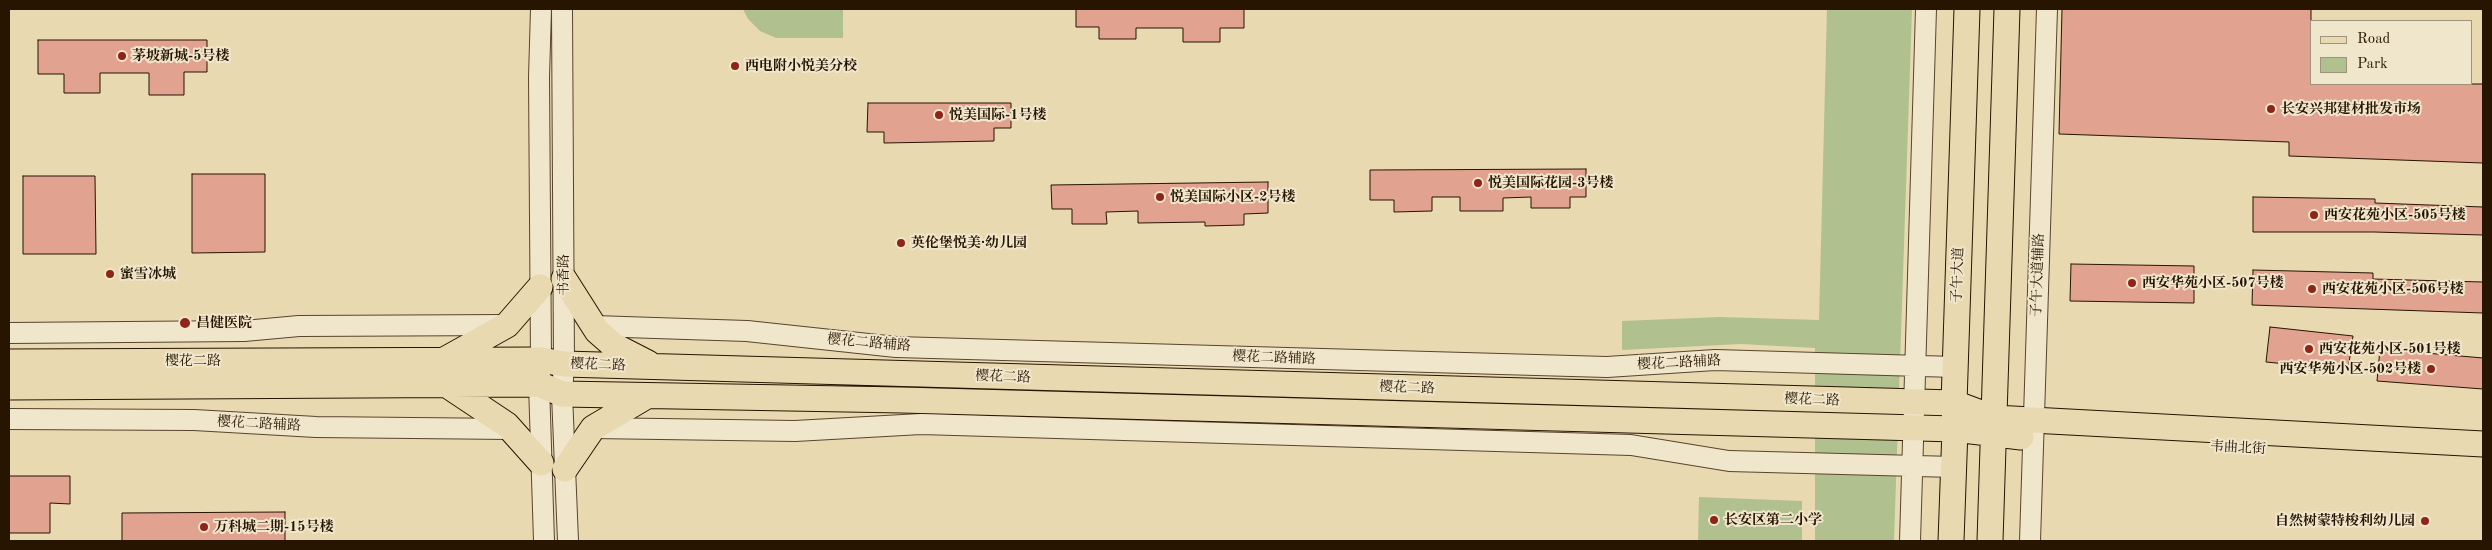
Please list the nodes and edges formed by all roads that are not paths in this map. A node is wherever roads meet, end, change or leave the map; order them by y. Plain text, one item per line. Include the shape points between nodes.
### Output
1 (541, 9) edge
2 (562, 9) edge
3 (1926, 9) edge
4 (1968, 9) edge
5 (2007, 9) edge
6 (2047, 9) edge
7 (564, 279) junction
8 (540, 287) junction
9 (507, 324) junction
10 (594, 326) junction
11 (9, 332) edge
12 (444, 360) junction
13 (9, 362) edge
14 (1916, 366) junction
15 (655, 367) junction
16 (1955, 367) junction
17 (548, 370) junction
18 (447, 385) junction
19 (9, 387) edge
20 (562, 394) junction
21 (647, 396) junction
22 (1914, 402) junction
23 (1954, 403) junction
24 (9, 419) edge
25 (1994, 427) junction
26 (510, 428) junction
27 (593, 428) junction
28 (1913, 428) junction
29 (1955, 429) junction
30 (2033, 429) junction
31 (2483, 444) edge
32 (2483, 461) edge
33 (541, 463) junction
34 (1912, 466) junction
35 (1954, 467) junction
36 (565, 469) junction
37 (544, 541) edge
38 (568, 541) edge
39 (1910, 541) edge
40 (1951, 541) edge
41 (1990, 541) edge
42 (2030, 541) edge

1 - 8 street, 书香路
2 - 7 street, 书香路
3 - 14 street
4 - 16 main road, 子午大道
5 - 25 main road
6 - 30 street, 子午大道辅路
7 - 10 main road
7 - 17 street, 书香路
8 - 9 main road
8 - 17 street, 书香路
9 - 11 street via 299,326 244,331
9 - 12 main road
10 - 14 street, 樱花二路辅路 via 747,331 896,347 1607,367 1715,360
10 - 15 main road via 613,345
12 - 13 main road, 樱花二路
12 - 17 main road, 樱花二路
14 - 16 street, 樱花二路辅路
14 - 22 street
15 - 17 main road, 樱花二路
15 - 22 main road, 樱花二路
16 - 23 main road, 子午大道
17 - 18 main road, 樱花二路
17 - 20 main road, 樱花二路
17 - 33 street, 书香路
18 - 19 main road, 樱花二路
18 - 26 main road
20 - 21 main road, 樱花二路
20 - 36 street
21 - 27 main road
21 - 28 main road, 樱花二路 via 912,400
22 - 23 main road, 樱花二路
22 - 28 street
23 - 25 main road, 樱花二路
23 - 29 main road, 子午大道
24 - 26 street, 樱花二路辅路
25 - 29 main road, 樱花二路
25 - 30 main road, 韦曲北街
25 - 41 main road
26 - 33 main road
27 - 34 street via 795,431 940,425 1631,445 1729,461
27 - 36 main road
28 - 29 main road, 樱花二路
28 - 34 street
29 - 35 main road, 子午大道
30 - 31 main road, 韦曲北街
30 - 32 main road, 韦曲北街
30 - 42 street, 子午大道辅路
33 - 37 street, 书香路
34 - 35 street
34 - 39 street
35 - 40 main road, 子午大道
36 - 38 street

